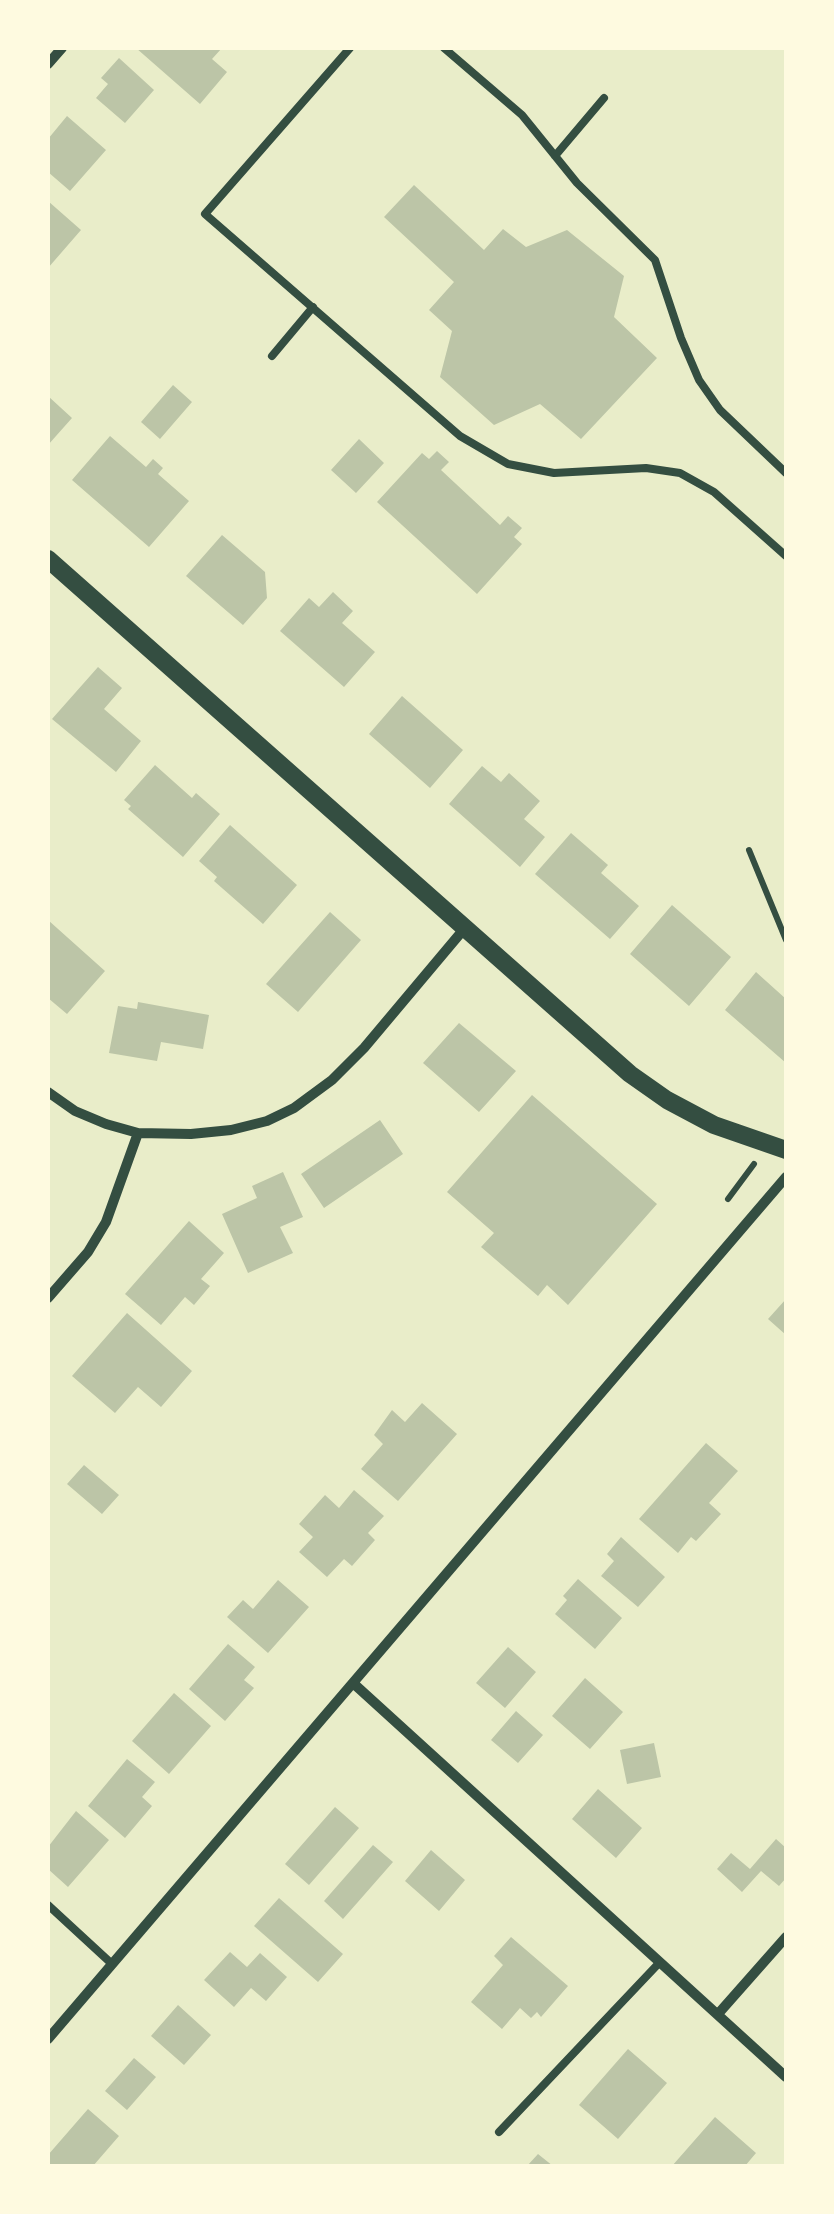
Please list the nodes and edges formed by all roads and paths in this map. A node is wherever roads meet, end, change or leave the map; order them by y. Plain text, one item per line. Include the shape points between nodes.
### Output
1 (62, 48) edge
2 (350, 48) edge
3 (444, 48) edge
4 (48, 64) edge
5 (604, 98) dead end
6 (554, 156) junction
7 (313, 308) junction
8 (272, 356) dead end
9 (786, 473) edge
10 (786, 556) edge
11 (48, 559) edge
12 (749, 850) dead end
13 (464, 929) junction
14 (786, 940) edge
15 (48, 1092) edge
16 (138, 1133) junction
17 (777, 1148) edge
18 (786, 1177) edge
19 (728, 1199) dead end
20 (48, 1298) edge
21 (353, 1683) junction
22 (48, 1905) edge
23 (786, 1937) edge
24 (660, 1962) junction
25 (112, 1964) junction
26 (718, 2014) junction
27 (48, 2039) edge
28 (786, 2077) edge
29 (499, 2132) dead end

1 - 4 street
2 - 7 lane via 206,214
3 - 6 lane via 522,116
5 - 6 lane
6 - 9 lane via 655,260 699,380 720,410
7 - 8 lane
7 - 10 lane via 460,436 508,464 554,473 680,473 714,492
11 - 13 street
12 - 14 path
13 - 16 street via 364,1048 294,1108 231,1130
13 - 17 street via 648,1088 714,1125
15 - 16 street via 75,1111
16 - 20 street via 106,1222
17 - 19 path
18 - 21 street
21 - 24 street
21 - 25 street
22 - 25 lane
23 - 26 street
24 - 26 street
24 - 29 lane
25 - 27 street
26 - 28 street

